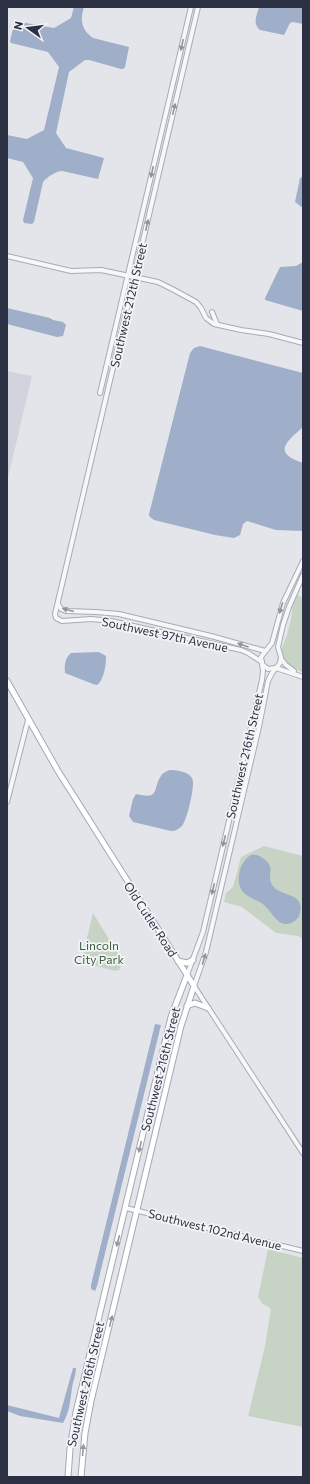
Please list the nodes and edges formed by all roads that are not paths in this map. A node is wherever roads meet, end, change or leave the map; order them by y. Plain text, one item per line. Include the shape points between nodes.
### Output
1 (191, 7) edge
2 (198, 7) edge
3 (7, 256) edge
4 (128, 275) junction
5 (135, 276) junction
6 (212, 312) dead end
7 (217, 324) junction
8 (303, 343) edge
9 (100, 393) dead end
10 (303, 561) edge
11 (303, 576) edge
12 (58, 604) junction
13 (266, 651) junction
14 (279, 653) junction
15 (281, 659) junction
16 (262, 663) junction
17 (276, 668) junction
18 (297, 674) junction
19 (303, 677) edge
20 (7, 681) edge
21 (28, 720) junction
22 (7, 802) edge
23 (193, 960) junction
24 (178, 961) junction
25 (187, 975) junction
26 (194, 986) junction
27 (187, 1006) junction
28 (208, 1008) junction
29 (303, 1153) edge
30 (126, 1208) junction
31 (137, 1210) junction
32 (303, 1251) edge
33 (68, 1477) edge
34 (81, 1477) edge

1 -> 4 street, Southwest 212th Street
5 -> 2 street, Southwest 212th Street
3 - 4 street via 71,271 99,269
4 - 5 street
4 - 9 street, Southwest 212th Street
5 - 7 street via 162,284 192,300 207,319
5 - 12 street, Southwest 212th Street
6 - 7 street
7 - 8 street
10 -> 13 street via 283,603 273,640
11 - 14 street via 285,618 278,645
13 -> 12 street, Southwest 97th Avenue via 119,614 66,611
12 - 16 street, Southwest 97th Avenue via 56,616 62,621 91,619 118,622 241,650
13 - 14 street via 273,649
13 - 16 street via 262,656
14 - 15 street
15 - 17 street
15 - 18 street
16 - 17 street via 268,668
16 -> 23 street, Southwest 216th Street via 260,690 203,932
17 - 18 street
26 -> 17 street, Southwest 216th Street via 206,952 269,677
18 - 19 street
20 - 21 main road, Old Cutler Road
21 - 22 street
21 - 24 main road, Old Cutler Road
23 - 24 main road via 188,963
23 - 25 street, Southwest 216th Street
24 - 25 main road, Old Cutler Road
25 - 26 main road, Old Cutler Road
25 -> 30 main road, Southwest 216th Street via 171,1017
26 - 27 main road, Southwest 216th Street
26 - 28 street, Old Cutler Road
27 - 28 main road via 196,1003
27 - 31 main road, Southwest 216th Street
28 - 29 street, Old Cutler Road
30 - 31 street, Southwest 102nd Avenue
30 -> 33 main road, Southwest 216th Street via 75,1419
31 - 32 street, Southwest 102nd Avenue
34 -> 31 main road, Southwest 216th Street via 91,1401

